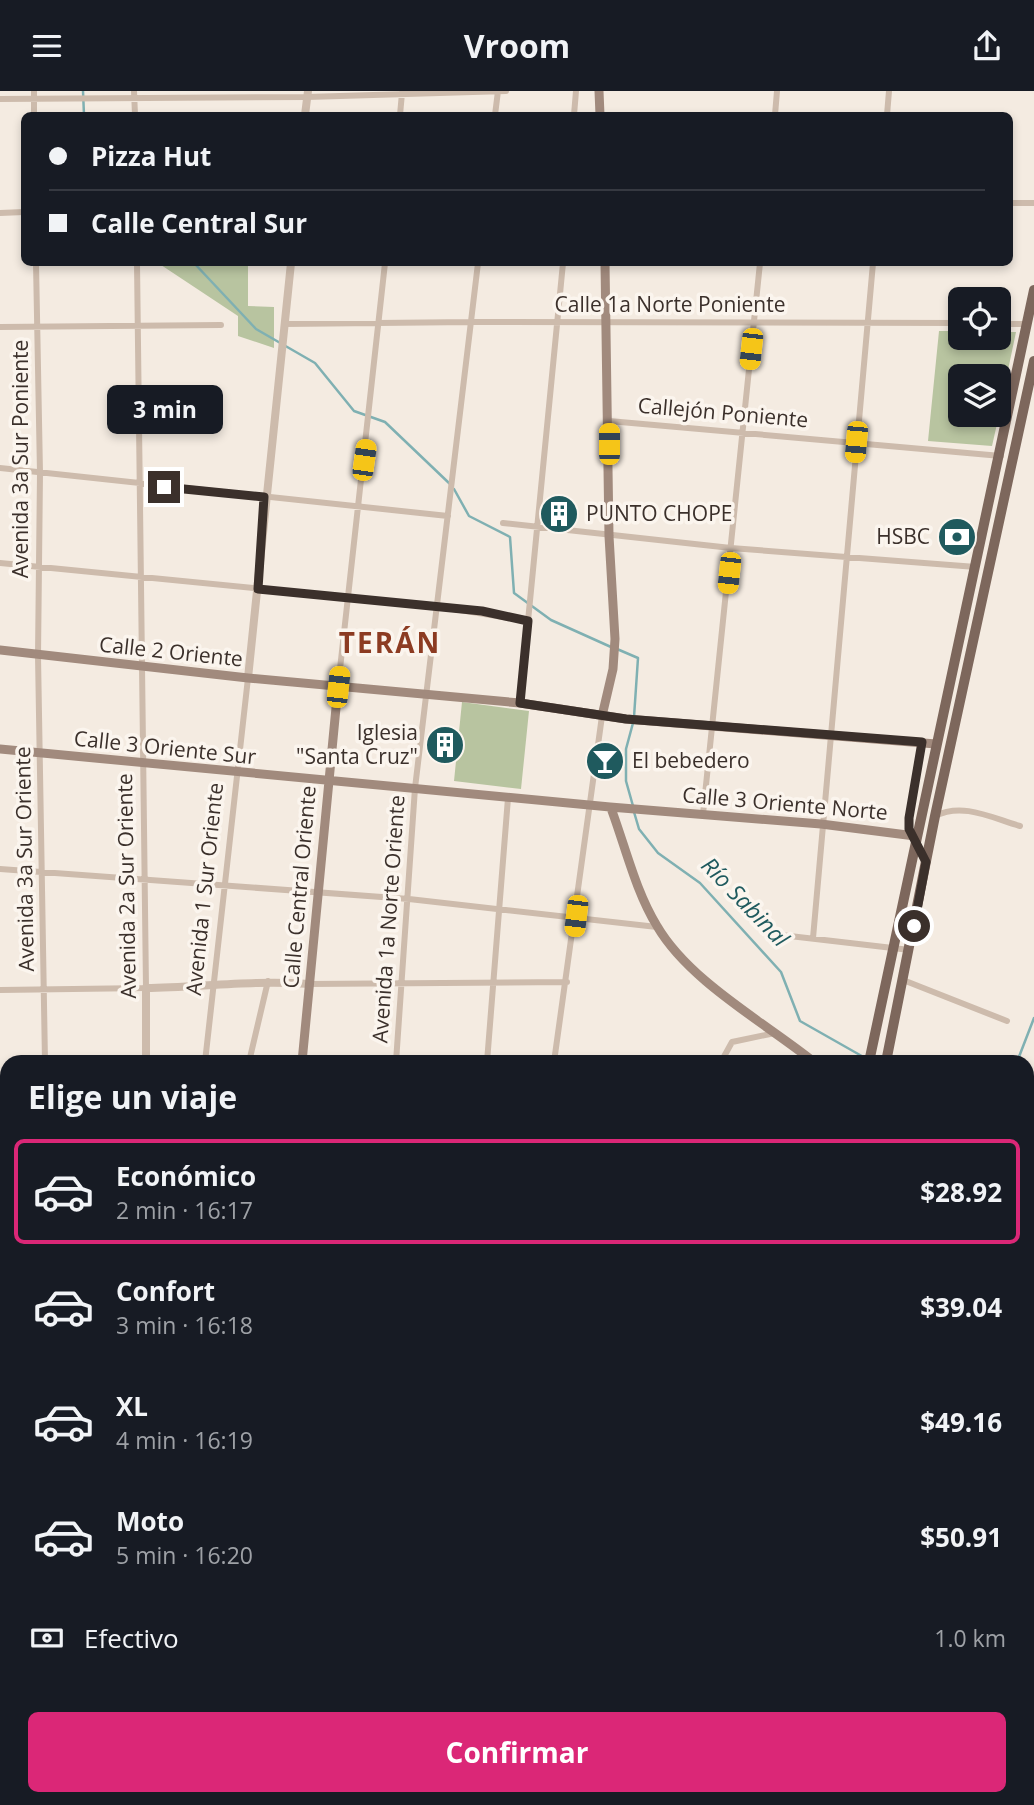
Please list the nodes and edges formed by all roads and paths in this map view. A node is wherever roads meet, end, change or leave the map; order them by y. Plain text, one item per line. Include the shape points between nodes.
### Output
1 (34, 91) edge
2 (498, 91) edge
3 (506, 91) edge
4 (576, 91) edge
5 (600, 91) edge
6 (777, 91) edge
7 (889, 91) edge
8 (402, 93) edge
9 (308, 94) edge
10 (134, 95) edge
11 (0, 99) edge
12 (34, 99) junction
13 (34, 112) edge
14 (305, 112) edge
15 (400, 112) edge
16 (495, 112) edge
17 (575, 112) edge
18 (600, 112) edge
19 (775, 112) edge
20 (887, 112) edge
21 (1013, 203) edge
22 (1034, 203) edge
23 (21, 212) edge
24 (0, 213) edge
25 (36, 266) edge
26 (137, 266) edge
27 (291, 266) edge
28 (385, 266) edge
29 (478, 266) edge
30 (564, 266) edge
31 (605, 266) edge
32 (760, 266) edge
33 (873, 266) edge
34 (1034, 290) edge
35 (471, 321) junction
36 (607, 322) junction
37 (754, 322) junction
38 (867, 322) junction
39 (379, 323) junction
40 (558, 323) junction
41 (948, 323) edge
42 (138, 324) junction
43 (284, 324) junction
44 (1011, 324) edge
45 (1027, 324) junction
46 (221, 325) dead end
47 (0, 327) edge
48 (38, 327) junction
49 (1021, 361) junction
50 (1034, 363) edge
51 (1017, 375) junction
52 (1032, 378) edge
53 (609, 421) junction
54 (743, 432) junction
55 (856, 442) junction
56 (1001, 456) junction
57 (0, 468) edge
58 (40, 473) junction
59 (139, 485) junction
60 (264, 497) junction
61 (358, 506) junction
62 (448, 516) junction
63 (503, 523) dead end
64 (539, 528) junction
65 (610, 536) junction
66 (731, 548) junction
67 (846, 556) junction
68 (0, 563) edge
69 (976, 567) junction
70 (40, 568) junction
71 (142, 578) junction
72 (258, 589) junction
73 (348, 597) junction
74 (435, 606) junction
75 (528, 618) junction
76 (0, 650) edge
77 (38, 656) junction
78 (142, 667) junction
79 (248, 678) junction
80 (338, 687) junction
81 (426, 694) junction
82 (520, 703) junction
83 (602, 716) junction
84 (713, 725) junction
85 (829, 736) junction
86 (922, 742) junction
87 (936, 744) junction
88 (0, 749) edge
89 (42, 753) junction
90 (143, 762) junction
91 (236, 773) junction
92 (327, 780) junction
93 (415, 788) junction
94 (508, 798) junction
95 (588, 805) junction
96 (614, 809) junction
97 (703, 814) junction
98 (936, 816) junction
99 (821, 824) junction
100 (1020, 826) dead end
101 (915, 836) junction
102 (926, 862) junction
103 (0, 869) edge
104 (42, 873) junction
105 (145, 879) junction
106 (224, 886) junction
107 (319, 893) junction
108 (409, 899) junction
109 (497, 908) junction
110 (576, 916) junction
111 (657, 927) junction
112 (764, 933) dead end
113 (813, 938) junction
114 (892, 948) junction
115 (910, 950) junction
116 (903, 980) junction
117 (268, 981) junction
118 (492, 982) junction
119 (567, 982) junction
120 (309, 984) junction
121 (403, 984) junction
122 (211, 987) junction
123 (146, 988) junction
124 (0, 990) edge
125 (45, 990) junction
126 (1007, 1021) dead end
127 (777, 1033) junction
128 (45, 1055) edge
129 (146, 1055) edge
130 (206, 1055) edge
131 (251, 1055) edge
132 (303, 1055) edge
133 (397, 1055) edge
134 (487, 1055) edge
135 (555, 1055) edge
136 (723, 1055) edge
137 (805, 1055) edge
138 (871, 1055) edge
139 (887, 1055) edge

1 - 12 street
2 - 3 street
2 - 8 street
2 - 16 street
4 - 17 street
5 - 18 main road
6 - 19 street
7 - 20 street
8 - 9 street
8 - 15 street
9 - 10 street
9 - 14 street
10 - 12 street
11 - 12 street
12 - 13 street
21 - 22 street
23 - 24 street
25 - 48 street, Avenida 3a Sur Poniente
26 - 42 street, Avenida 2a Sur Oriente
27 - 43 street
28 - 39 street, Calle Central Oriente
29 - 35 street, Avenida 1a Norte Oriente
30 - 40 street
31 - 36 main road
32 - 37 street
33 - 38 street
34 - 45 main road
35 - 39 street, Calle 1a Norte Poniente
35 - 40 street, Calle 1a Norte Poniente
35 - 62 street, Avenida 1a Norte Oriente
36 - 37 street, Calle 1a Norte Poniente
36 - 40 street, Calle 1a Norte Poniente
36 - 53 main road
37 - 38 street, Calle 1a Norte Poniente
37 - 54 street
38 - 41 street, Calle 1a Norte Poniente
38 - 55 street
39 - 43 street, Calle 1a Norte Poniente
39 - 61 street, Calle Central Oriente
40 - 64 street
42 - 46 street
42 - 48 street
42 - 59 street, Avenida 2a Sur Oriente
43 - 60 street
44 - 45 street
45 - 49 main road
47 - 48 street
48 - 58 street, Avenida 3a Sur Poniente
49 - 50 street
49 - 51 main road
50 - 52 main road
51 - 52 street
51 - 56 main road
52 - 98 main road
53 - 54 street, Callejón Poniente
53 - 65 main road
54 - 55 street, Callejón Poniente
54 - 66 street
55 - 56 street, Callejón Poniente
55 - 67 street
56 - 69 main road
57 - 58 street
58 - 59 street
58 - 70 street, Avenida 3a Sur Poniente
59 - 60 street
59 - 71 street, Avenida 2a Sur Oriente
60 - 61 street
60 - 72 street
61 - 62 street
61 - 73 street, Calle Central Oriente
62 - 74 street, Avenida 1a Norte Oriente
63 - 64 street
64 - 65 street
64 - 75 street
65 - 66 street
65 - 83 main road via 615,639
66 - 67 street
66 - 84 street
67 - 69 street
67 - 85 street
68 - 70 street
69 - 87 main road
70 - 71 street
70 - 77 street, Avenida 3a Sur Poniente
71 - 72 street
71 - 78 street, Avenida 2a Sur Oriente
72 - 73 street
72 - 79 street
73 - 74 street
73 - 80 street, Calle Central Oriente
74 - 75 street
74 - 81 street, Avenida 1a Norte Oriente
75 - 82 street
76 - 77 main road, Calle 2 Oriente
77 - 78 main road, Calle 2 Oriente
77 - 89 street, Avenida 3a Sur Oriente
78 - 79 main road, Calle 2 Oriente
78 - 90 street, Avenida 2a Sur Oriente
79 - 80 main road, Calle 2 Oriente
79 - 91 street, Avenida 1 Sur Oriente
80 - 81 main road, Calle 2 Oriente
80 - 92 main road, Calle Central Oriente
81 - 82 main road, Calle 2 Oriente
81 - 93 street, Avenida 1a Norte Oriente
82 - 83 main road, Calle 2 Oriente
83 - 84 main road, Calle 2 Oriente
83 - 95 street
84 - 85 main road, Calle 2 Oriente
84 - 97 street
85 - 86 main road, Calle 2 Oriente
85 - 99 street
86 - 87 main road, Calle 2 Oriente
86 - 101 street via 909,818
87 - 101 main road
88 - 89 main road, Calle 3 Oriente Sur
89 - 90 main road, Calle 3 Oriente Sur
89 - 104 street, Avenida 3a Sur Oriente
90 - 91 main road, Calle 3 Oriente Sur
90 - 105 street, Avenida 2a Sur Oriente
91 - 92 main road, Calle 3 Oriente Sur
91 - 106 street, Avenida 1 Sur Oriente
92 - 93 main road
92 - 107 main road, Calle Central Oriente
93 - 94 main road
93 - 108 street, Avenida 1a Norte Oriente
94 - 95 main road
94 - 109 street
95 - 96 main road
95 - 110 street
96 - 97 main road, Calle 3 Oriente Norte
96 - 111 main road
97 - 99 main road, Calle 3 Oriente Norte
98 - 100 street via 960,809
98 - 101 main road
98 - 102 main road
99 - 101 main road, Calle 3 Oriente Norte
99 - 113 street
101 - 102 main road
101 - 114 main road
102 - 115 main road
103 - 104 street
104 - 105 street
104 - 125 street, Avenida 3a Sur Oriente
105 - 106 street
105 - 123 street, Avenida 2a Sur Oriente
106 - 107 street
106 - 122 street, Avenida 1 Sur Oriente
107 - 108 street
107 - 120 main road, Calle Central Oriente
108 - 109 street
108 - 121 street, Avenida 1a Norte Oriente
109 - 110 street
109 - 118 street
110 - 111 street
110 - 119 street
111 - 127 main road via 693,970
112 - 113 street
113 - 114 street
114 - 115 street
114 - 138 main road
115 - 116 main road
116 - 126 street
116 - 139 main road
117 - 120 street
117 - 122 street
117 - 131 street
118 - 119 street
118 - 121 street
118 - 134 street
119 - 135 street
120 - 121 street
120 - 132 main road, Calle Central Oriente
121 - 133 street, Avenida 1a Norte Oriente
122 - 123 street
122 - 130 street, Avenida 1 Sur Oriente
123 - 125 street
123 - 129 street, Avenida 2a Sur Oriente
124 - 125 street
125 - 128 street, Avenida 3a Sur Oriente
127 - 136 street via 732,1042
127 - 137 main road

